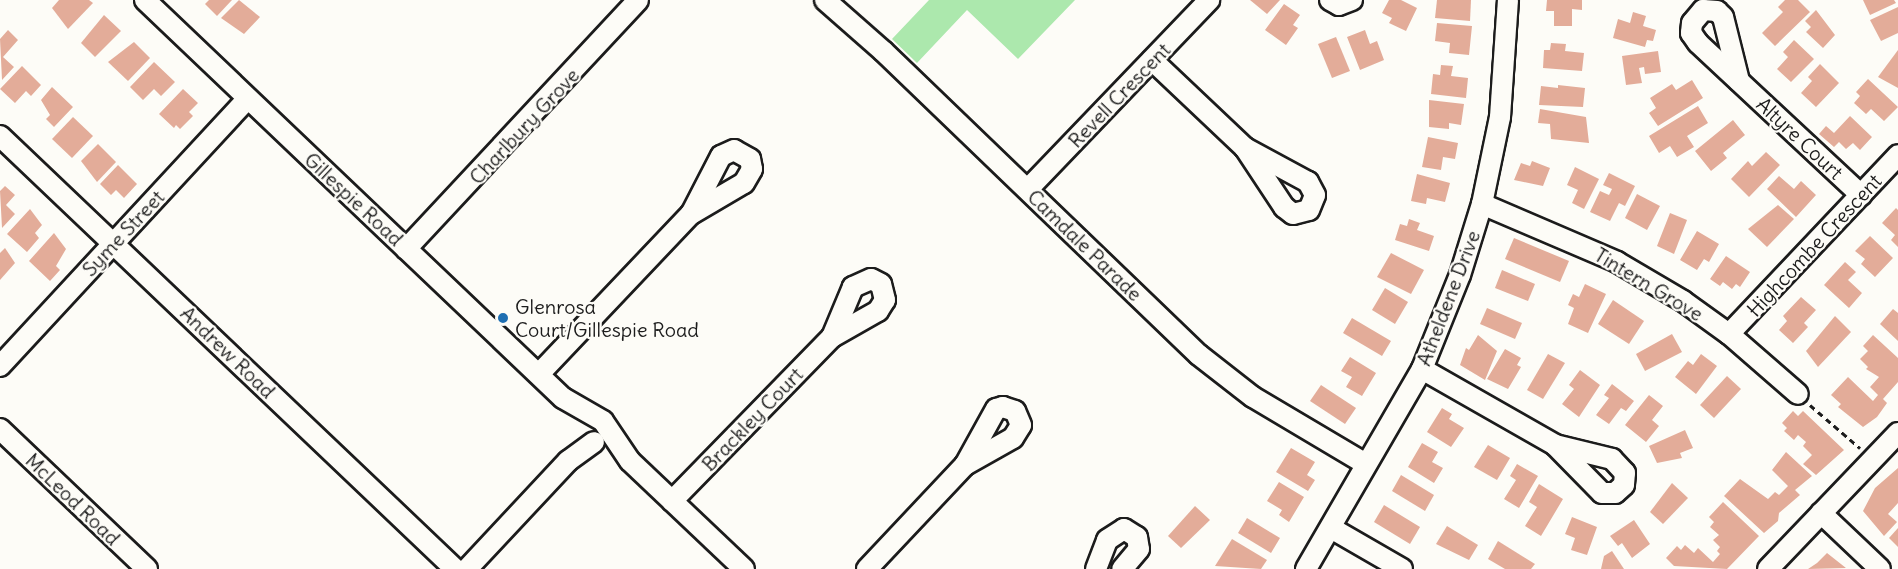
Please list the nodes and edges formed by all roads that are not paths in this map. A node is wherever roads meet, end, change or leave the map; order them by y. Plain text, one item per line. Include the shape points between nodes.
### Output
1 (145, 0) edge
2 (638, 0) edge
3 (825, 0) edge
4 (1209, 0) edge
5 (1330, 0) edge
6 (1352, 0) edge
7 (1508, 0) edge
8 (1152, 60) junction
9 (1739, 81) dead end
10 (247, 99) junction
11 (0, 136) edge
12 (1245, 148) dead end
13 (1898, 155) edge
14 (1028, 189) junction
15 (1861, 195) junction
16 (1482, 204) junction
17 (691, 214) dead end
18 (113, 243) junction
19 (406, 249) junction
20 (1729, 334) junction
21 (832, 337) dead end
22 (0, 366) edge
23 (1422, 369) junction
24 (539, 374) junction
25 (1798, 394) road end
26 (0, 429) edge
27 (594, 433) junction
28 (1898, 433) edge
29 (1555, 445) dead end
30 (1366, 464) junction
31 (965, 465) dead end
32 (672, 501) junction
33 (1821, 513) junction
34 (1331, 528) junction
35 (147, 569) edge
36 (456, 569) edge
37 (467, 569) edge
38 (744, 569) edge
39 (867, 569) edge
40 (1096, 569) edge
41 (1122, 569) edge
42 (1306, 569) edge
43 (1402, 569) edge
44 (1768, 569) edge
45 (1880, 569) edge

1 - 10 street, Gillespie Road
2 - 19 street, Charlbury Grove
3 - 14 street, Camdale Parade
4 - 8 street, Revell Crescent
5 - 6 street via 1340,5
7 - 16 street, Atheldene Drive via 1500,117
8 - 12 street
8 - 14 street, Revell Crescent
9 - 15 street, Altyre Court
10 - 18 street, Syme Street
10 - 19 street, Gillespie Road
11 - 18 street, Andrew Road
13 - 15 street, Highcombe Crescent
14 - 30 street, Camdale Parade via 1224,377
15 - 20 street, Highcombe Crescent
16 - 20 street, Tintern Grove via 1617,262
16 - 23 street, Atheldene Drive via 1442,326
17 - 24 street
18 - 22 street, Syme Street
18 - 36 street, Andrew Road
19 - 24 street, Gillespie Road
20 - 25 street, Tintern Grove
21 - 32 street, Brackley Court
23 - 29 street
23 - 30 street, Atheldene Drive
24 - 27 street, Gillespie Road
26 - 35 street, McLeod Road
27 - 32 street, Gillespie Road
27 - 37 street
28 - 33 street
30 - 34 street, Atheldene Drive
31 - 39 street
32 - 38 street, Gillespie Road
33 - 44 street
33 - 45 street
34 - 42 street, Atheldene Drive
34 - 43 street
40 - 41 street via 1107,540 1124,529 1137,537 1139,549

